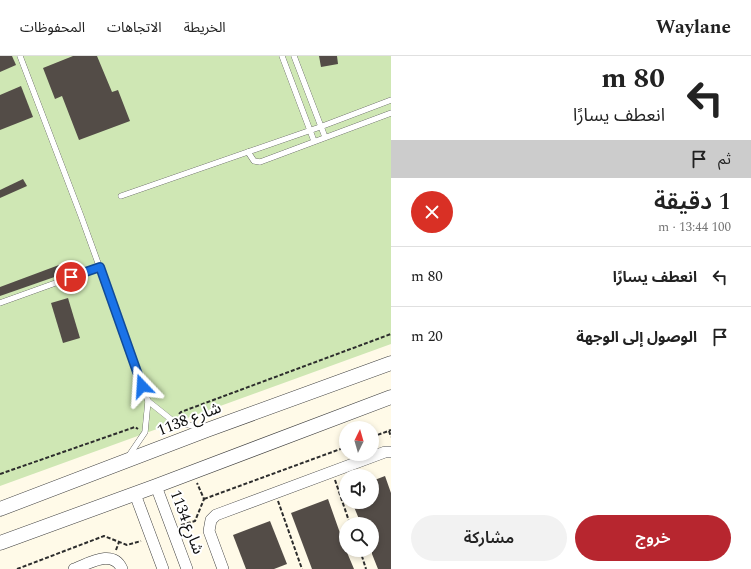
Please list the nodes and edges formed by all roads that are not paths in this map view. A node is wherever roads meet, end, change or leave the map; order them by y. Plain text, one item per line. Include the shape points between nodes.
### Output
1 (20, 56) edge
2 (282, 56) edge
3 (294, 56) edge
4 (391, 100) edge
5 (391, 113) edge
6 (320, 127) junction
7 (310, 130) junction
8 (325, 137) junction
9 (314, 141) junction
10 (248, 152) junction
11 (121, 196) dead end
12 (100, 267) junction
13 (0, 303) edge
14 (391, 363) edge
15 (390, 397) edge
16 (148, 400) junction
17 (207, 430) junction
18 (391, 452) edge
19 (125, 462) junction
20 (156, 486) junction
21 (135, 494) junction
22 (0, 510) edge
23 (0, 543) edge
24 (74, 569) edge
25 (122, 569) edge
26 (163, 569) edge
27 (187, 569) edge
28 (223, 569) edge

1 - 12 lane
2 - 7 lane
3 - 6 lane
4 - 6 lane
5 - 8 lane
6 - 7 lane
6 - 8 lane
7 - 9 lane
7 - 10 lane
8 - 9 lane
9 - 10 lane via 260,162 254,161
10 - 11 lane
12 - 13 lane
12 - 16 lane
14 - 17 street, شارع 1138
15 - 20 street
16 - 17 lane via 173,421
16 - 19 lane via 145,432
17 - 19 street, شارع 1138
18 - 28 street via 385,452 220,513 211,520 209,531
19 - 22 street, شارع 1138
20 - 21 street
20 - 27 street, شارع 1134
21 - 23 street
21 - 26 street
24 - 25 street via 107,558 116,561

